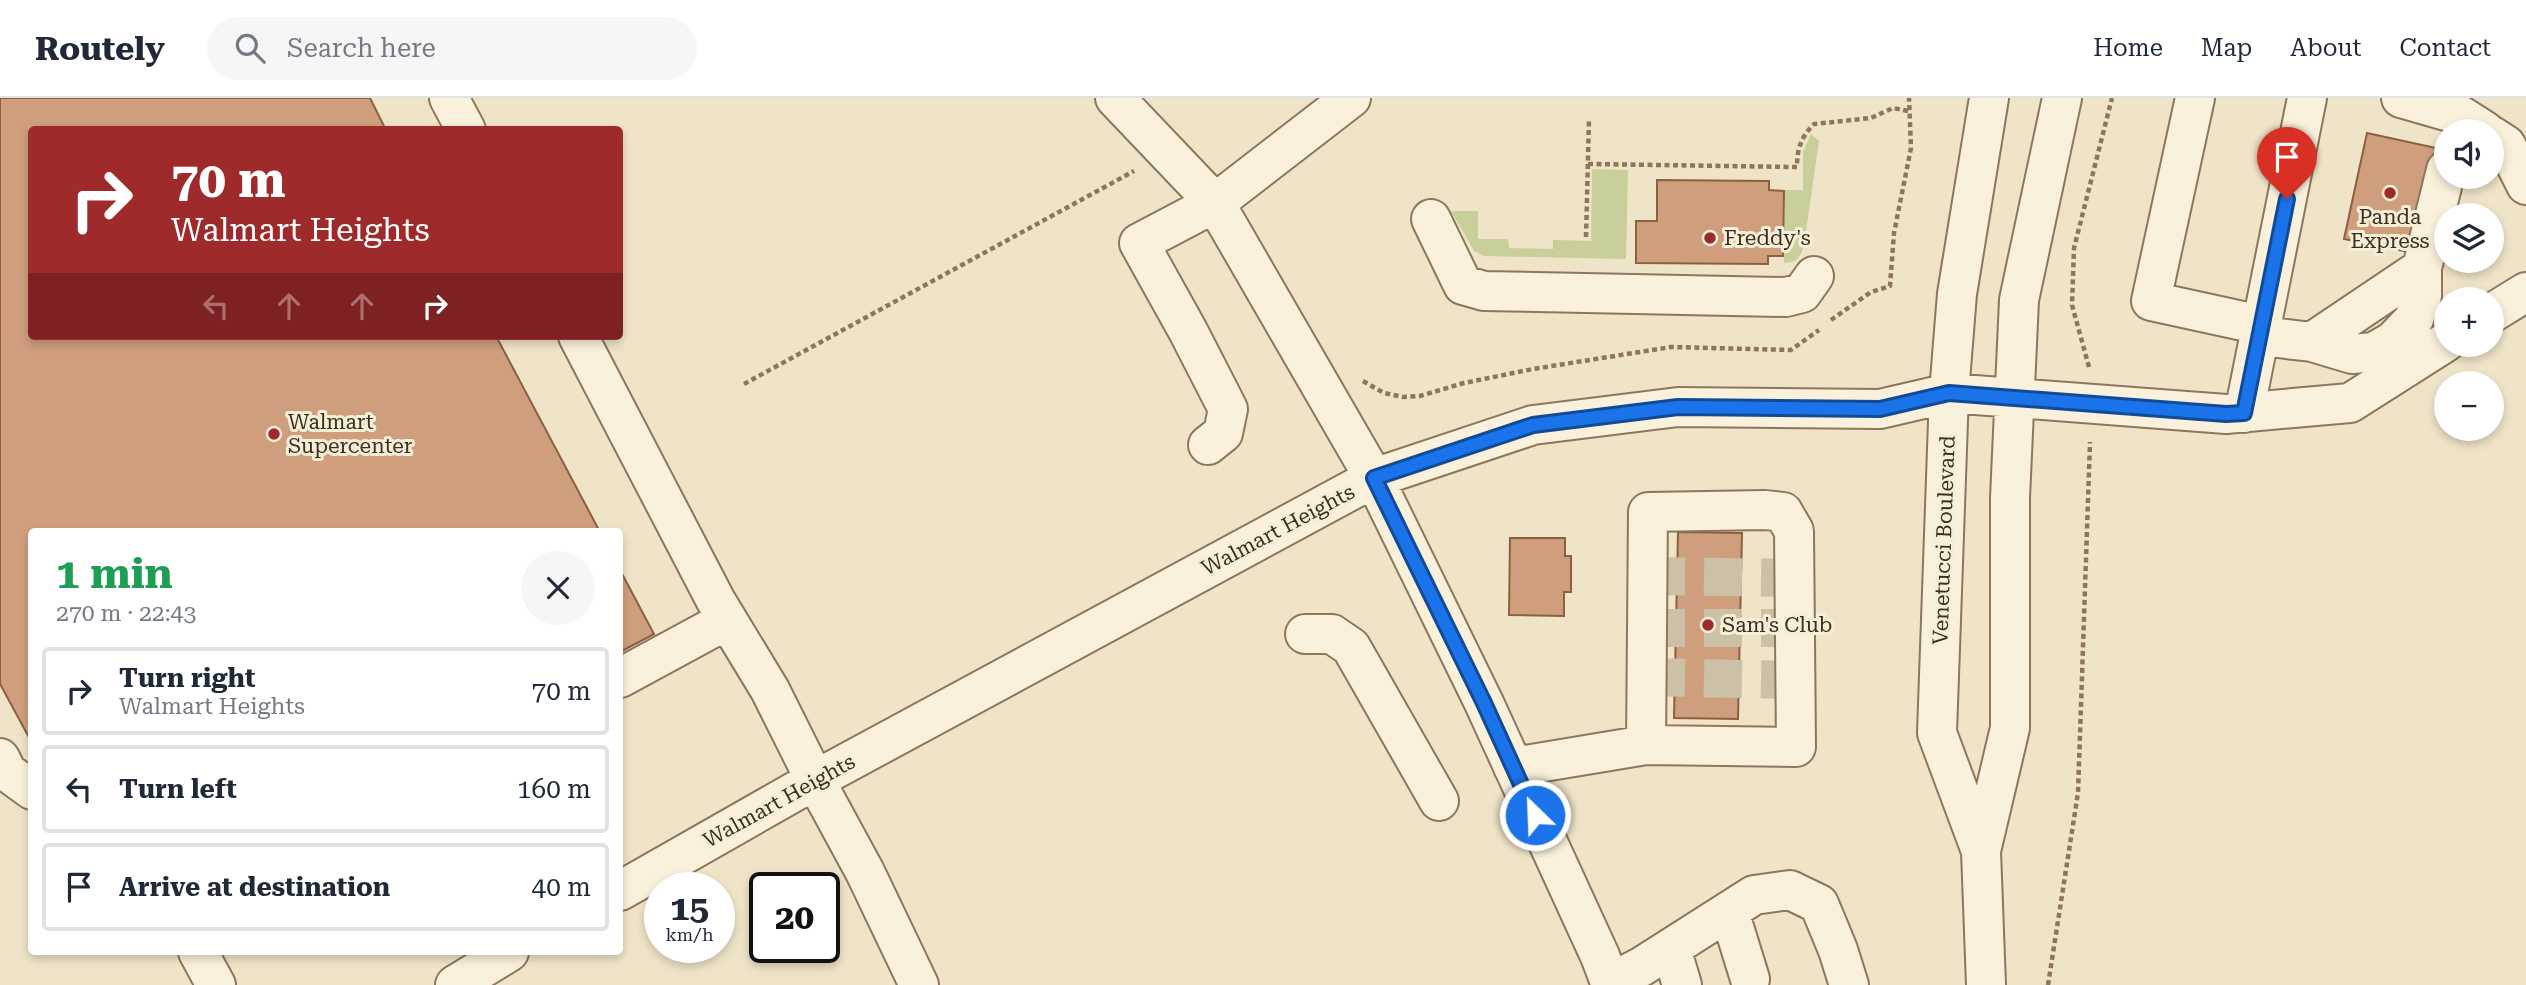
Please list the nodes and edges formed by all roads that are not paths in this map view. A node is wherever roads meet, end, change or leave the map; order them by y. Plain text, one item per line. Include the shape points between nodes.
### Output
1 (449, 98) edge
2 (1115, 98) edge
3 (1351, 98) edge
4 (1989, 98) edge
5 (2062, 98) edge
6 (2195, 98) edge
7 (2307, 98) edge
8 (2401, 98) edge
9 (2450, 119) edge
10 (464, 126) edge
11 (2504, 144) edge
12 (2526, 185) edge
13 (2441, 189) edge
14 (1215, 203) junction
15 (1431, 219) dead end
16 (1814, 276) dead end
17 (2526, 292) edge
18 (2504, 306) edge
19 (2261, 330) junction
20 (580, 340) edge
21 (2434, 350) edge
22 (1949, 393) junction
23 (2015, 400) junction
24 (2244, 413) junction
25 (1208, 445) dead end
26 (1374, 478) junction
27 (727, 620) junction
28 (1306, 634) dead end
29 (623, 676) edge
30 (1646, 745) junction
31 (0, 758) edge
32 (1513, 767) junction
33 (814, 780) junction
34 (28, 787) edge
35 (1439, 801) dead end
36 (1981, 850) junction
37 (623, 889) edge
38 (1728, 911) junction
39 (1671, 947) junction
40 (200, 955) edge
41 (504, 955) edge
42 (1750, 979) dead end
43 (1610, 984) edge
44 (216, 985) edge
45 (455, 985) edge
46 (919, 985) edge
47 (1682, 985) edge
48 (1849, 985) edge
49 (1986, 985) edge

1 - 10 street
2 - 14 street
3 - 14 street
4 - 22 street, Venetucci Boulevard via 1957,294
5 - 23 street, Venetucci Boulevard via 2019,300
6 - 19 street via 2151,301
7 - 19 street
8 - 9 street
11 - 12 street
13 - 19 street via 2422,268 2312,342
14 - 25 street via 1139,243 1228,409 1223,433
14 - 26 street
15 - 16 street via 1463,285 1484,291 1786,297 1802,293
17 - 18 street
19 - 24 street
20 - 27 street
21 - 24 street, Walmart Heights via 2350,403
22 - 23 street, Walmart Heights
22 - 26 street, Walmart Heights via 1880,409 1678,407 1533,425
22 - 36 street, Venetucci Boulevard via 1937,733
23 - 24 street, Walmart Heights
23 - 36 street, Venetucci Boulevard via 2010,498 2010,728
26 - 32 street
26 - 33 street, Walmart Heights
27 - 29 street
27 - 33 street via 770,690
28 - 35 street via 1332,634 1351,647
30 - 30 street via 1796,747 1794,531 1783,512 1648,512
30 - 32 street
31 - 34 street via 8,772
32 - 43 street
33 - 37 street, Walmart Heights
33 - 46 street
36 - 49 street, Venetucci Boulevard
38 - 39 street
38 - 42 street
38 - 48 street via 1754,895 1790,890 1818,904
39 - 43 street
39 - 47 street
40 - 44 street
41 - 45 street

